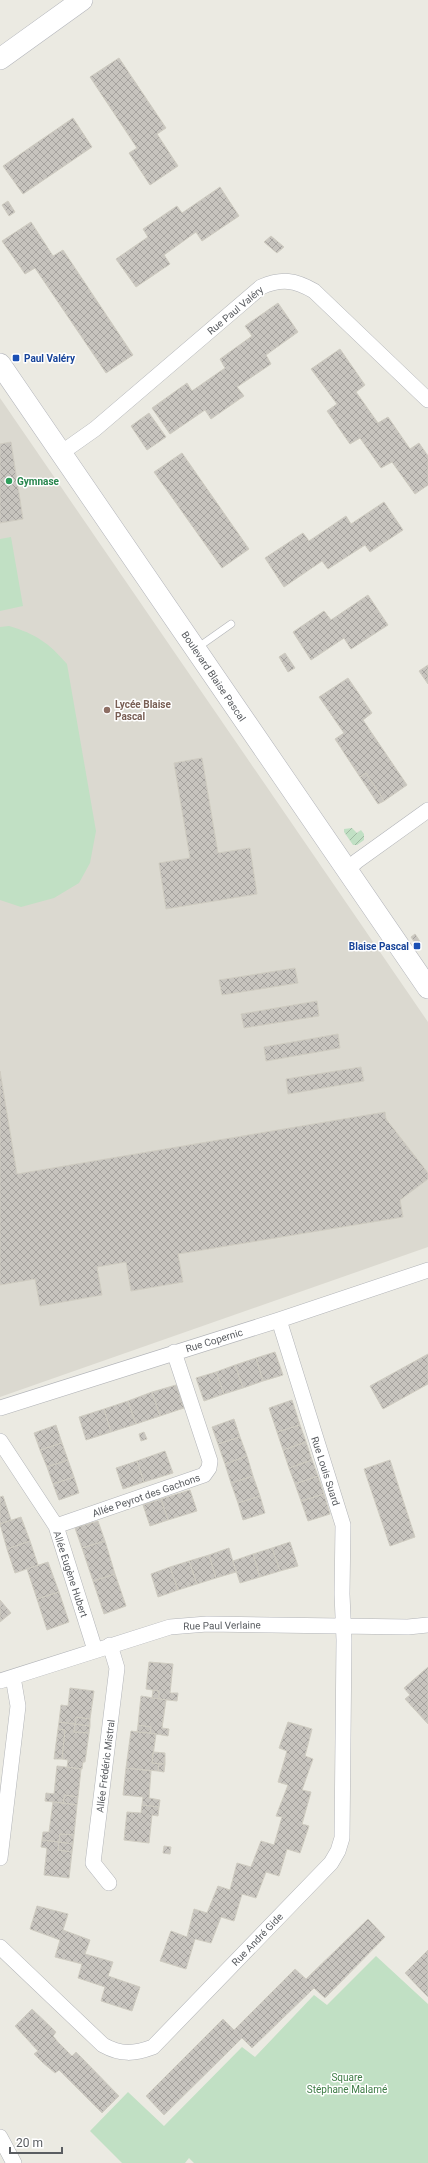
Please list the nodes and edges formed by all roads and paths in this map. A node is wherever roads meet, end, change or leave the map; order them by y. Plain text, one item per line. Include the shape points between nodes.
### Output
1 (82, 0) edge
2 (0, 59) edge
3 (0, 364) edge
4 (428, 400) edge
5 (61, 453) junction
6 (231, 624) dead end
7 (196, 649) junction
8 (428, 810) edge
9 (347, 870) junction
10 (428, 988) edge
11 (428, 1270) edge
12 (279, 1320) junction
13 (174, 1352) junction
14 (0, 1408) edge
15 (0, 1442) edge
16 (56, 1526) junction
17 (428, 1625) edge
18 (344, 1627) junction
19 (110, 1645) junction
20 (95, 1650) junction
21 (7, 1679) edge
22 (0, 1858) edge
23 (109, 1883) dead end
24 (0, 1947) edge
25 (0, 2136) edge
26 (14, 2163) edge

1 - 2 street
3 - 5 street, Boulevard Blaise Pascal
4 - 5 street, Rue Paul Valéry via 314,291 299,282 283,281 261,287 95,429
5 - 7 street, Boulevard Blaise Pascal
6 - 7 lane
7 - 9 street, Boulevard Blaise Pascal
8 - 9 street
9 - 10 street, Boulevard Blaise Pascal
11 - 12 street, Rue Copernic
12 - 13 street, Rue Copernic
12 - 18 street, Rue Louis Suard via 343,1525
13 - 14 street, Rue Copernic
13 - 16 street, Allée Peyrot des Gachons via 210,1461 209,1468 204,1474
15 - 16 street, Allée Eugène Hubert
16 - 20 street, Allée Eugène Hubert
17 - 18 street, Rue Paul Verlaine
18 - 19 street, Rue Paul Verlaine via 189,1625 170,1627
18 - 24 street, Rue André Gide via 342,1838 338,1851 331,1863 153,2047 129,2053 116,2052 103,2045
19 - 20 street, Rue Paul Verlaine
19 - 23 street, Allée Frédéric Mistral via 117,1668 93,1863
20 - 21 street, Rue Paul Verlaine
21 - 22 street via 17,1711
25 - 26 street

